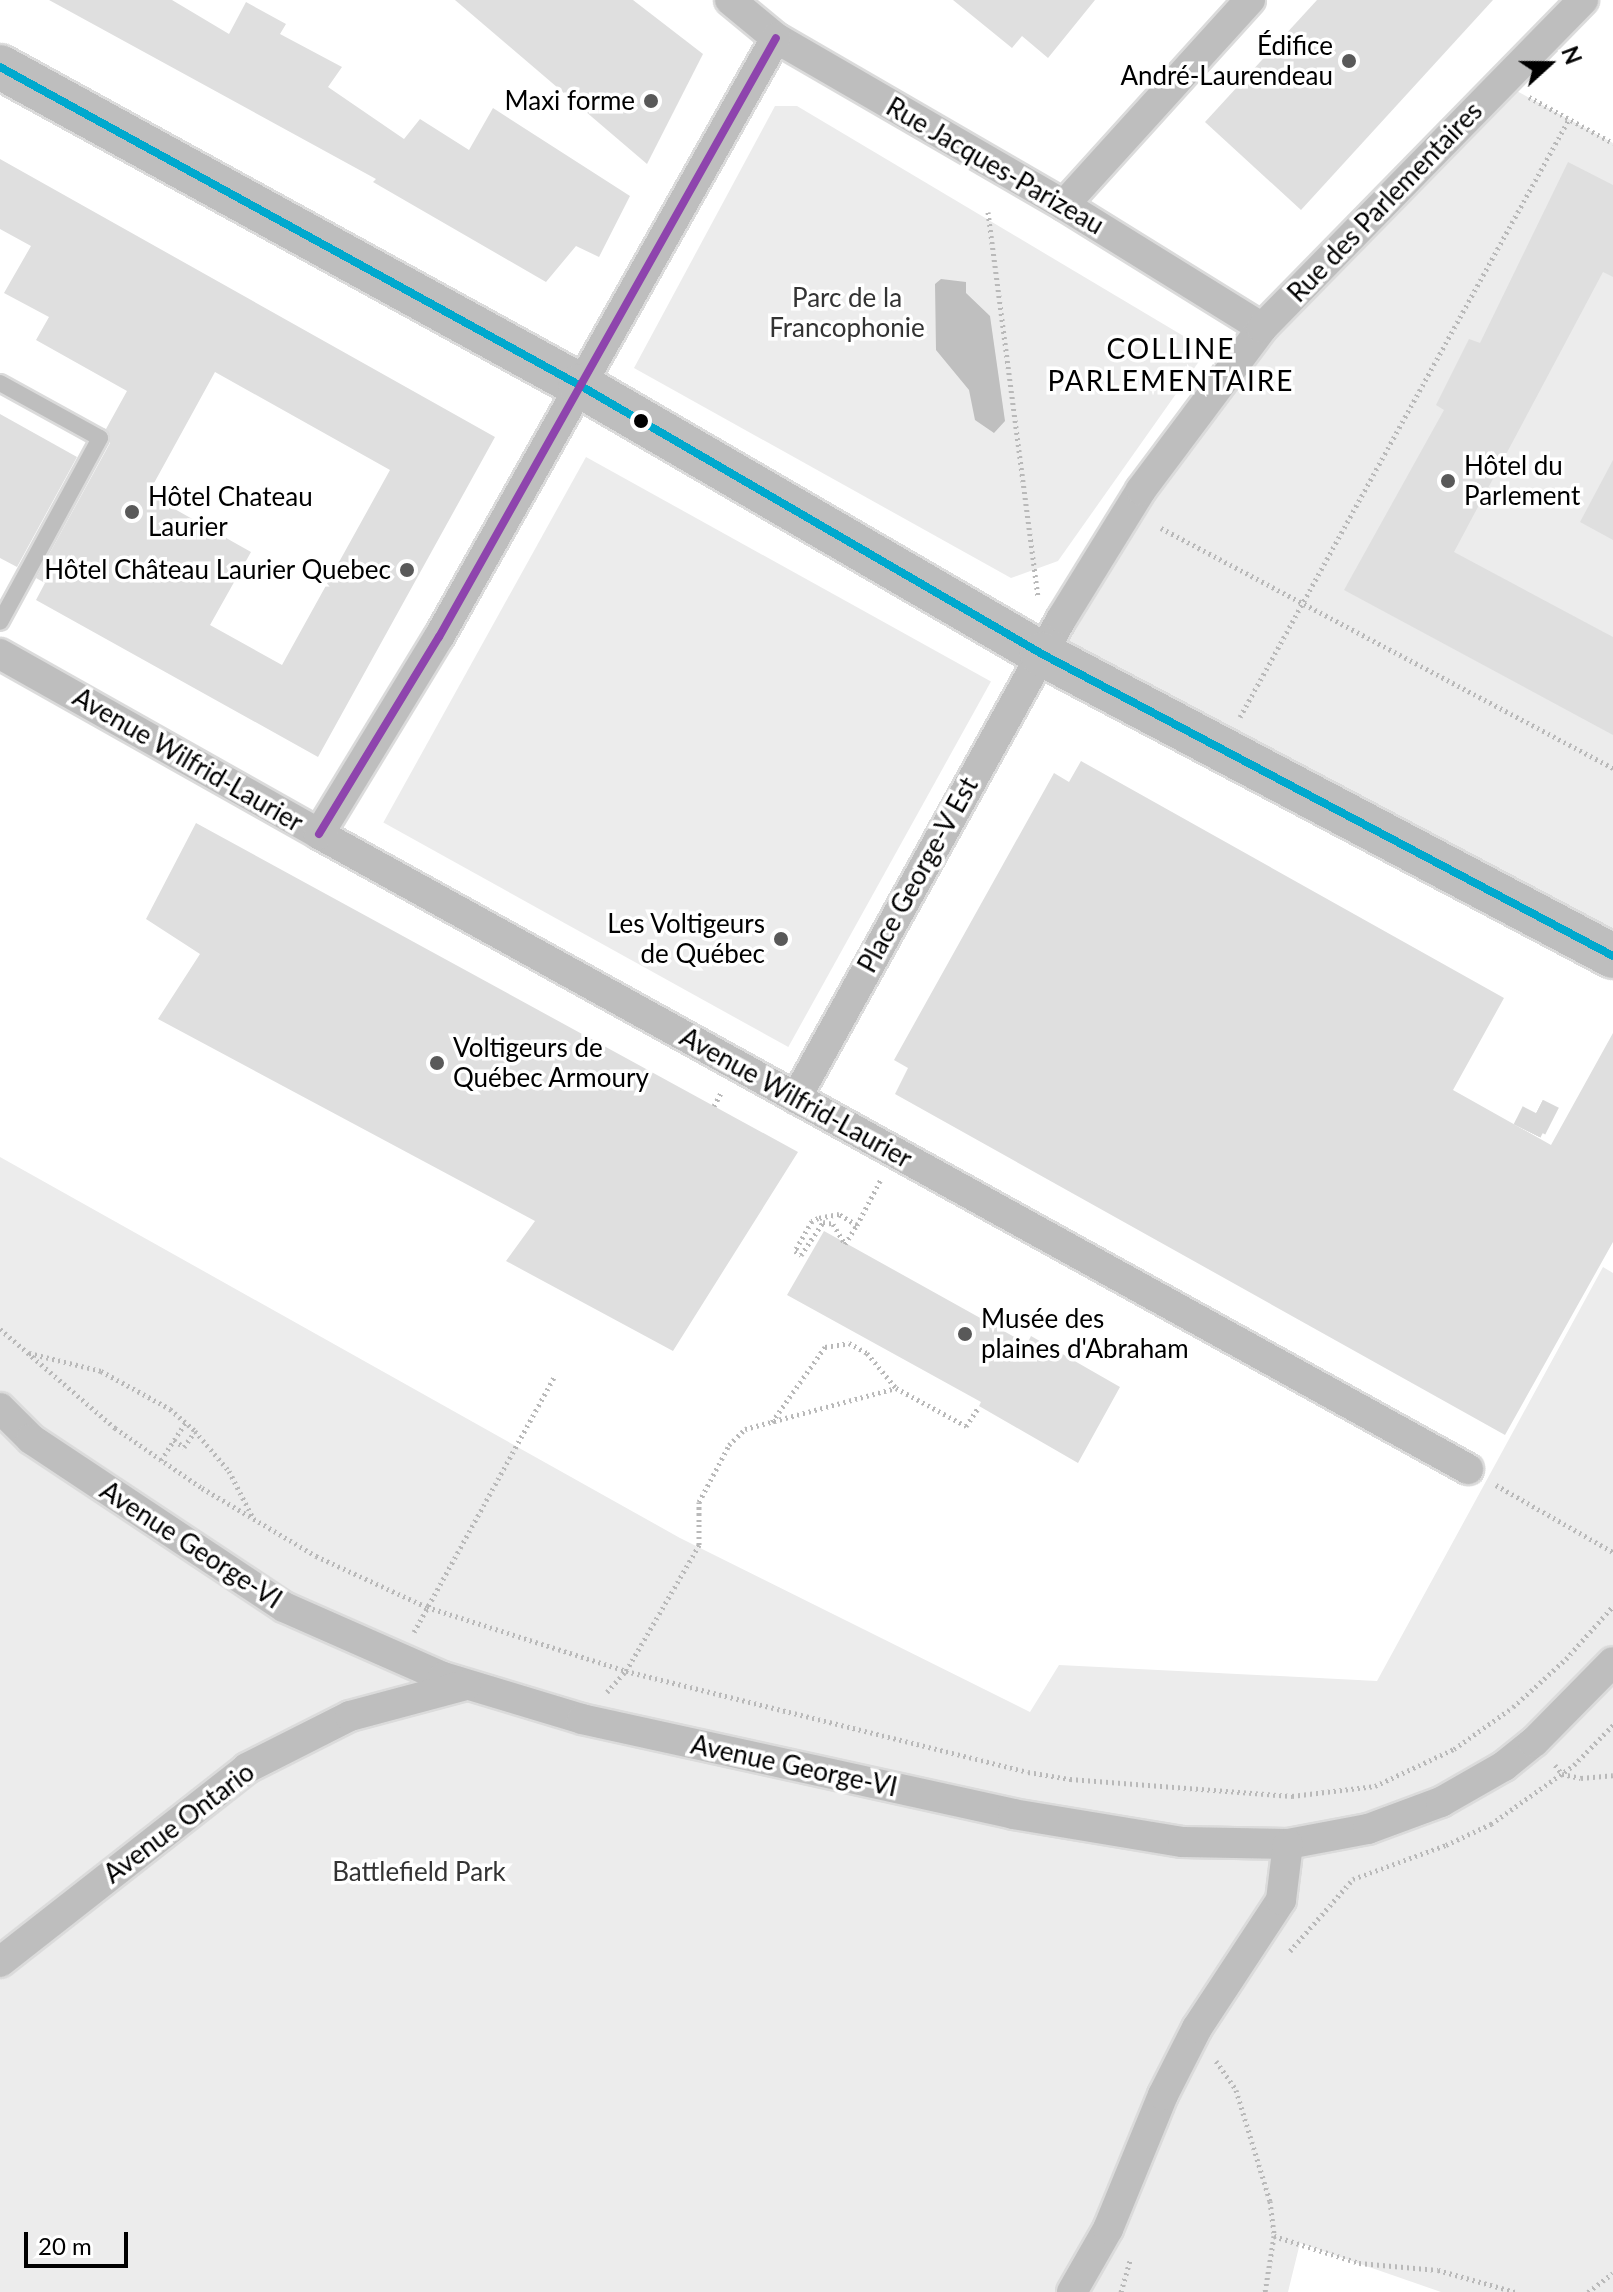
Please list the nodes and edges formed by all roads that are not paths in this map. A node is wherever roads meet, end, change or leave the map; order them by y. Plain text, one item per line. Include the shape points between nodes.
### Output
1 (730, 0) edge
2 (1250, 0) edge
3 (1583, 0) edge
4 (776, 38) junction
5 (0, 67) edge
6 (1064, 205) junction
7 (1262, 328) junction
8 (0, 383) edge
9 (581, 386) junction
10 (0, 622) edge
11 (0, 654) edge
12 (1042, 654) junction
13 (319, 834) junction
14 (1613, 956) edge
15 (796, 1098) junction
16 (0, 1408) edge
17 (1468, 1469) road end
18 (1613, 1662) edge
19 (466, 1685) junction
20 (1288, 1844) junction
21 (0, 1962) edge
22 (1108, 2229) junction
23 (1072, 2292) edge
24 (1090, 2292) edge

1 - 4 street, Rue Jacques-Parizeau
2 - 6 street
3 - 7 street, Rue des Parlementaires
4 - 6 street, Rue Jacques-Parizeau
4 - 9 street
5 - 9 main road
6 - 7 street, Rue Jacques-Parizeau
7 - 12 street, Rue des Parlementaires via 1141,490
8 - 10 lane via 100,438
9 - 12 main road
9 - 13 street via 439,637
11 - 13 street, Avenue Wilfrid-Laurier
12 - 14 main road
12 - 15 street, Place George-V Est
13 - 15 street, Avenue Wilfrid-Laurier
15 - 17 street, Avenue Wilfrid-Laurier
16 - 19 street, Avenue George-VI via 31,1439 284,1607
18 - 20 street, Avenue George-VI via 1534,1742 1441,1802 1368,1829
19 - 20 street, Avenue George-VI via 582,1719 1013,1814 1183,1842
19 - 21 street, Avenue Ontario via 350,1716 247,1768
20 - 22 street via 1281,1900 1197,2028
22 - 23 street
22 - 24 street

